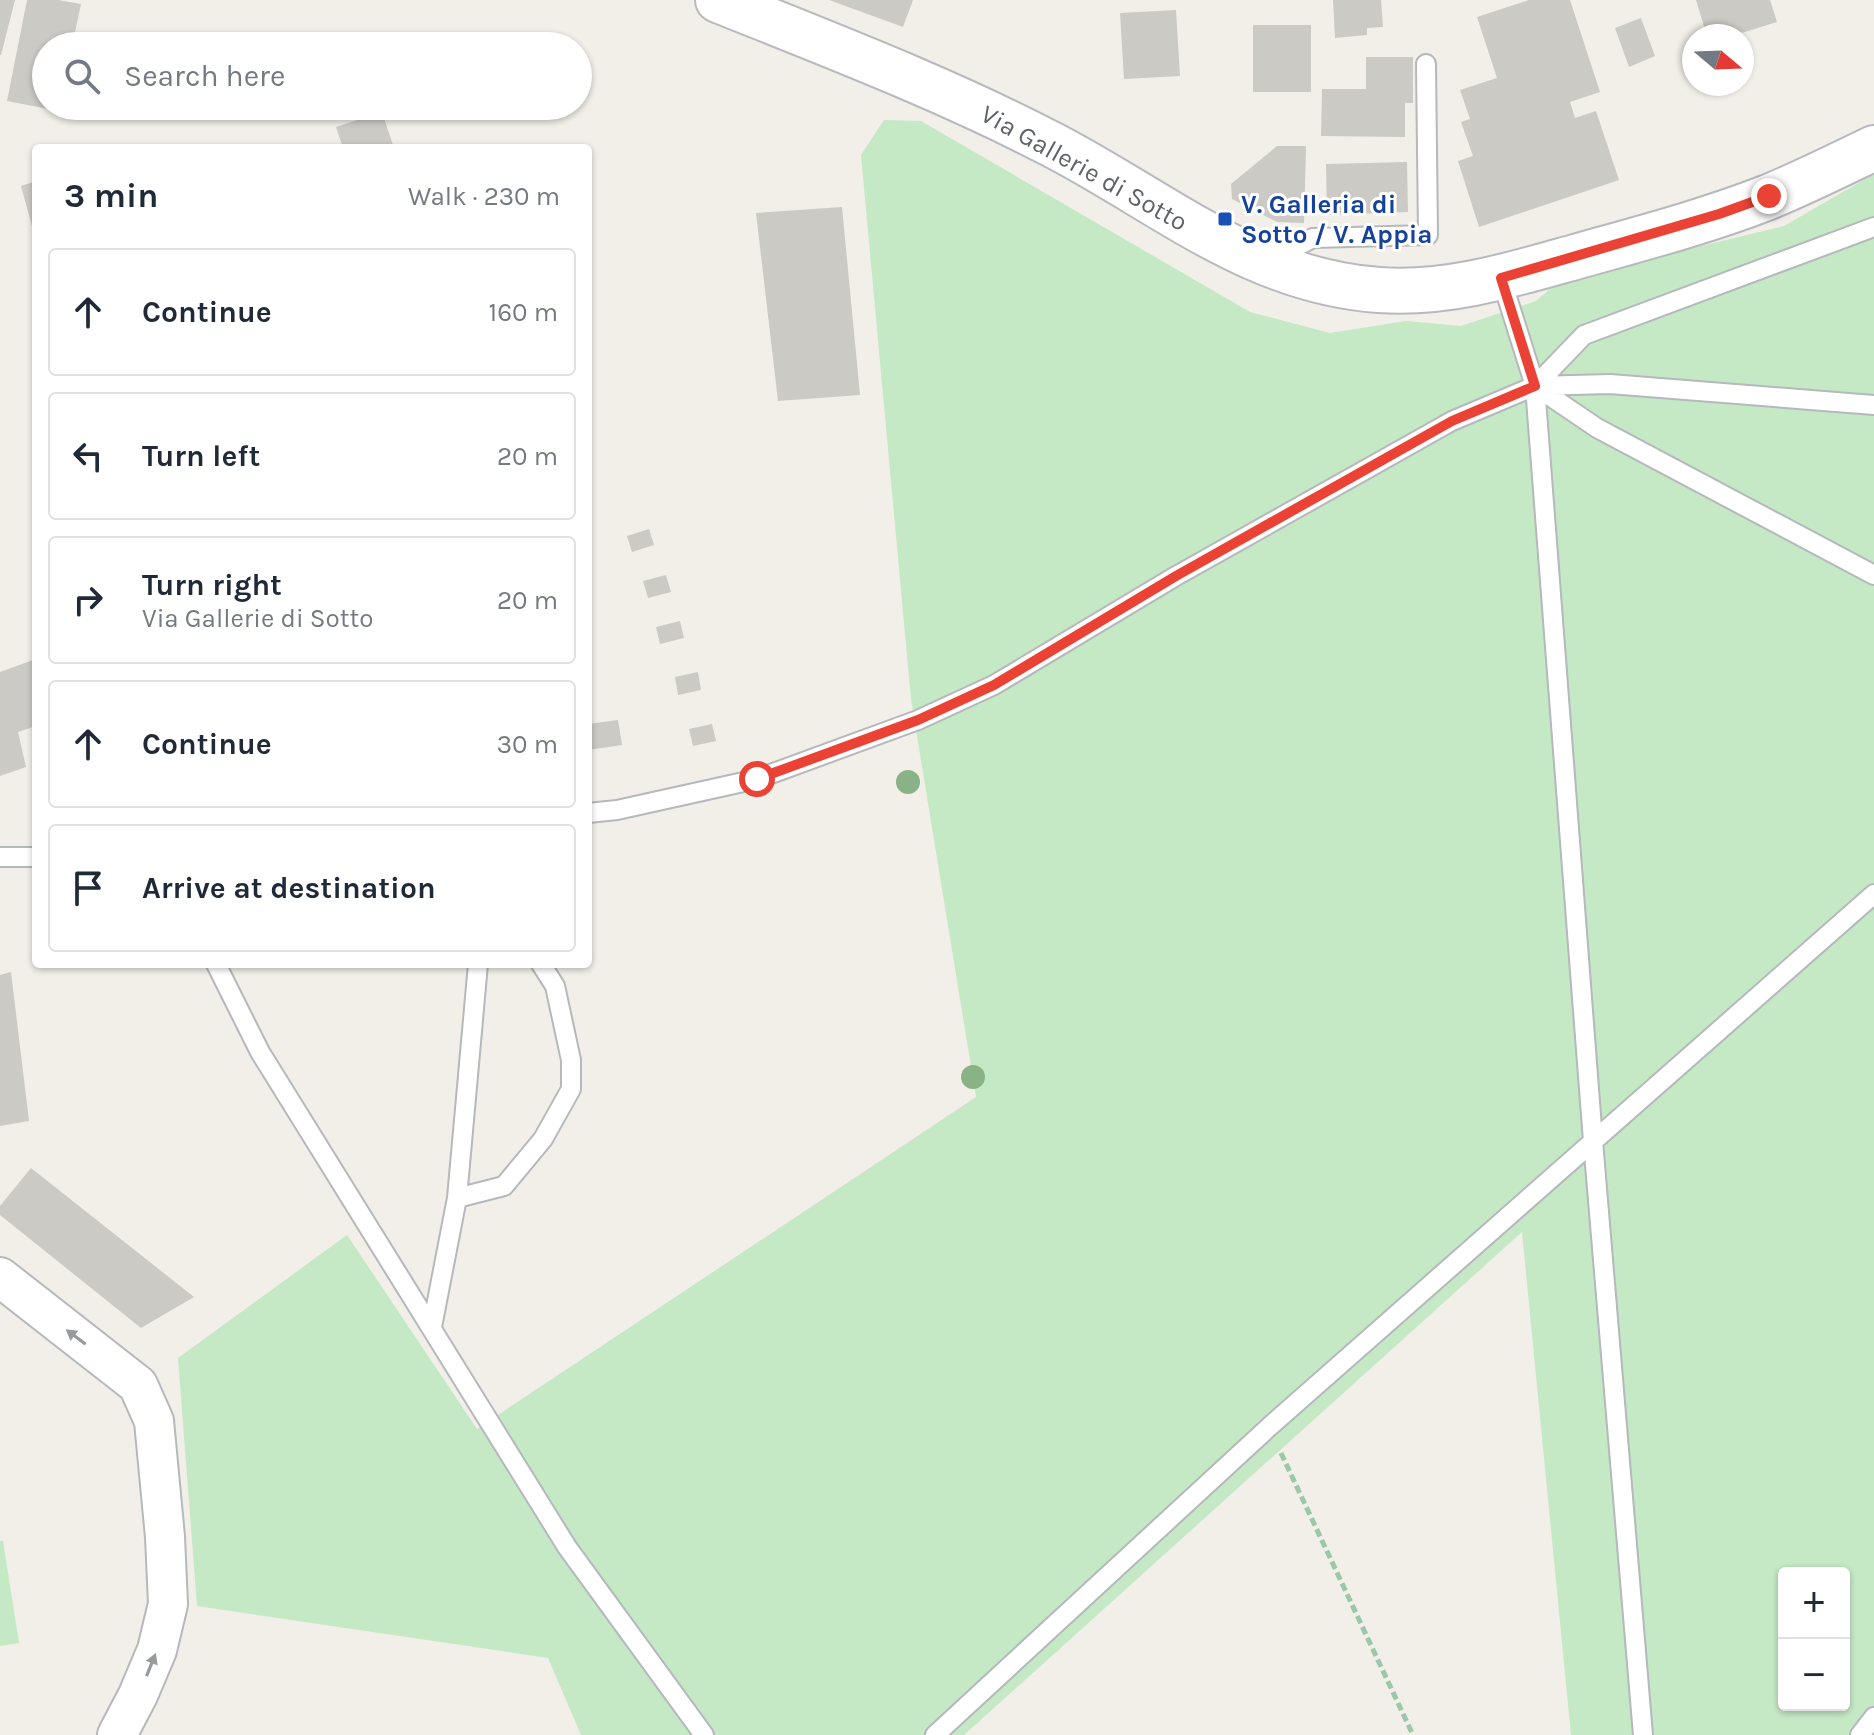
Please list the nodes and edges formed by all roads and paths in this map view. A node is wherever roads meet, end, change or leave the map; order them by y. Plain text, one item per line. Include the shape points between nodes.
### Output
1 (718, 0) edge
2 (1426, 64) dead end
3 (1874, 148) edge
4 (1874, 227) edge
5 (1273, 267) junction
6 (1501, 278) junction
7 (1535, 386) junction
8 (1874, 405) edge
9 (1874, 575) edge
10 (592, 813) edge
11 (0, 857) edge
12 (32, 857) edge
13 (1874, 894) edge
14 (218, 968) edge
15 (478, 968) edge
16 (544, 968) edge
17 (1593, 1141) junction
18 (457, 1198) junction
19 (0, 1277) edge
20 (432, 1327) junction
21 (1269, 1427) junction
22 (1874, 1717) edge
23 (117, 1735) edge
24 (704, 1735) edge
25 (935, 1735) edge
26 (1413, 1735) edge
27 (1643, 1735) edge
28 (1860, 1735) edge

1 - 5 main road, Via Gallerie di Sotto via 1003,120 1197,231
2 - 5 lane via 1428,235 1313,238
3 - 6 main road, Via Gallerie di Sotto via 1757,201
4 - 7 lane via 1584,335
5 - 6 main road, Via Gallerie di Sotto via 1379,290 1443,288
6 - 7 lane
7 - 8 lane via 1610,384
7 - 9 lane via 1597,428
7 - 10 lane via 1452,421 994,685 918,720 757,779
7 - 17 lane
11 - 12 lane
13 - 17 lane
14 - 20 lane via 260,1052
15 - 18 lane
16 - 18 lane via 555,986 571,1060 571,1089 543,1139 504,1186
17 - 21 lane
17 - 27 lane
18 - 20 lane
23 -> 19 street via 157,1650 168,1604 154,1421 138,1385
20 - 24 lane via 567,1547
21 - 25 lane
21 - 26 path
22 - 28 lane

